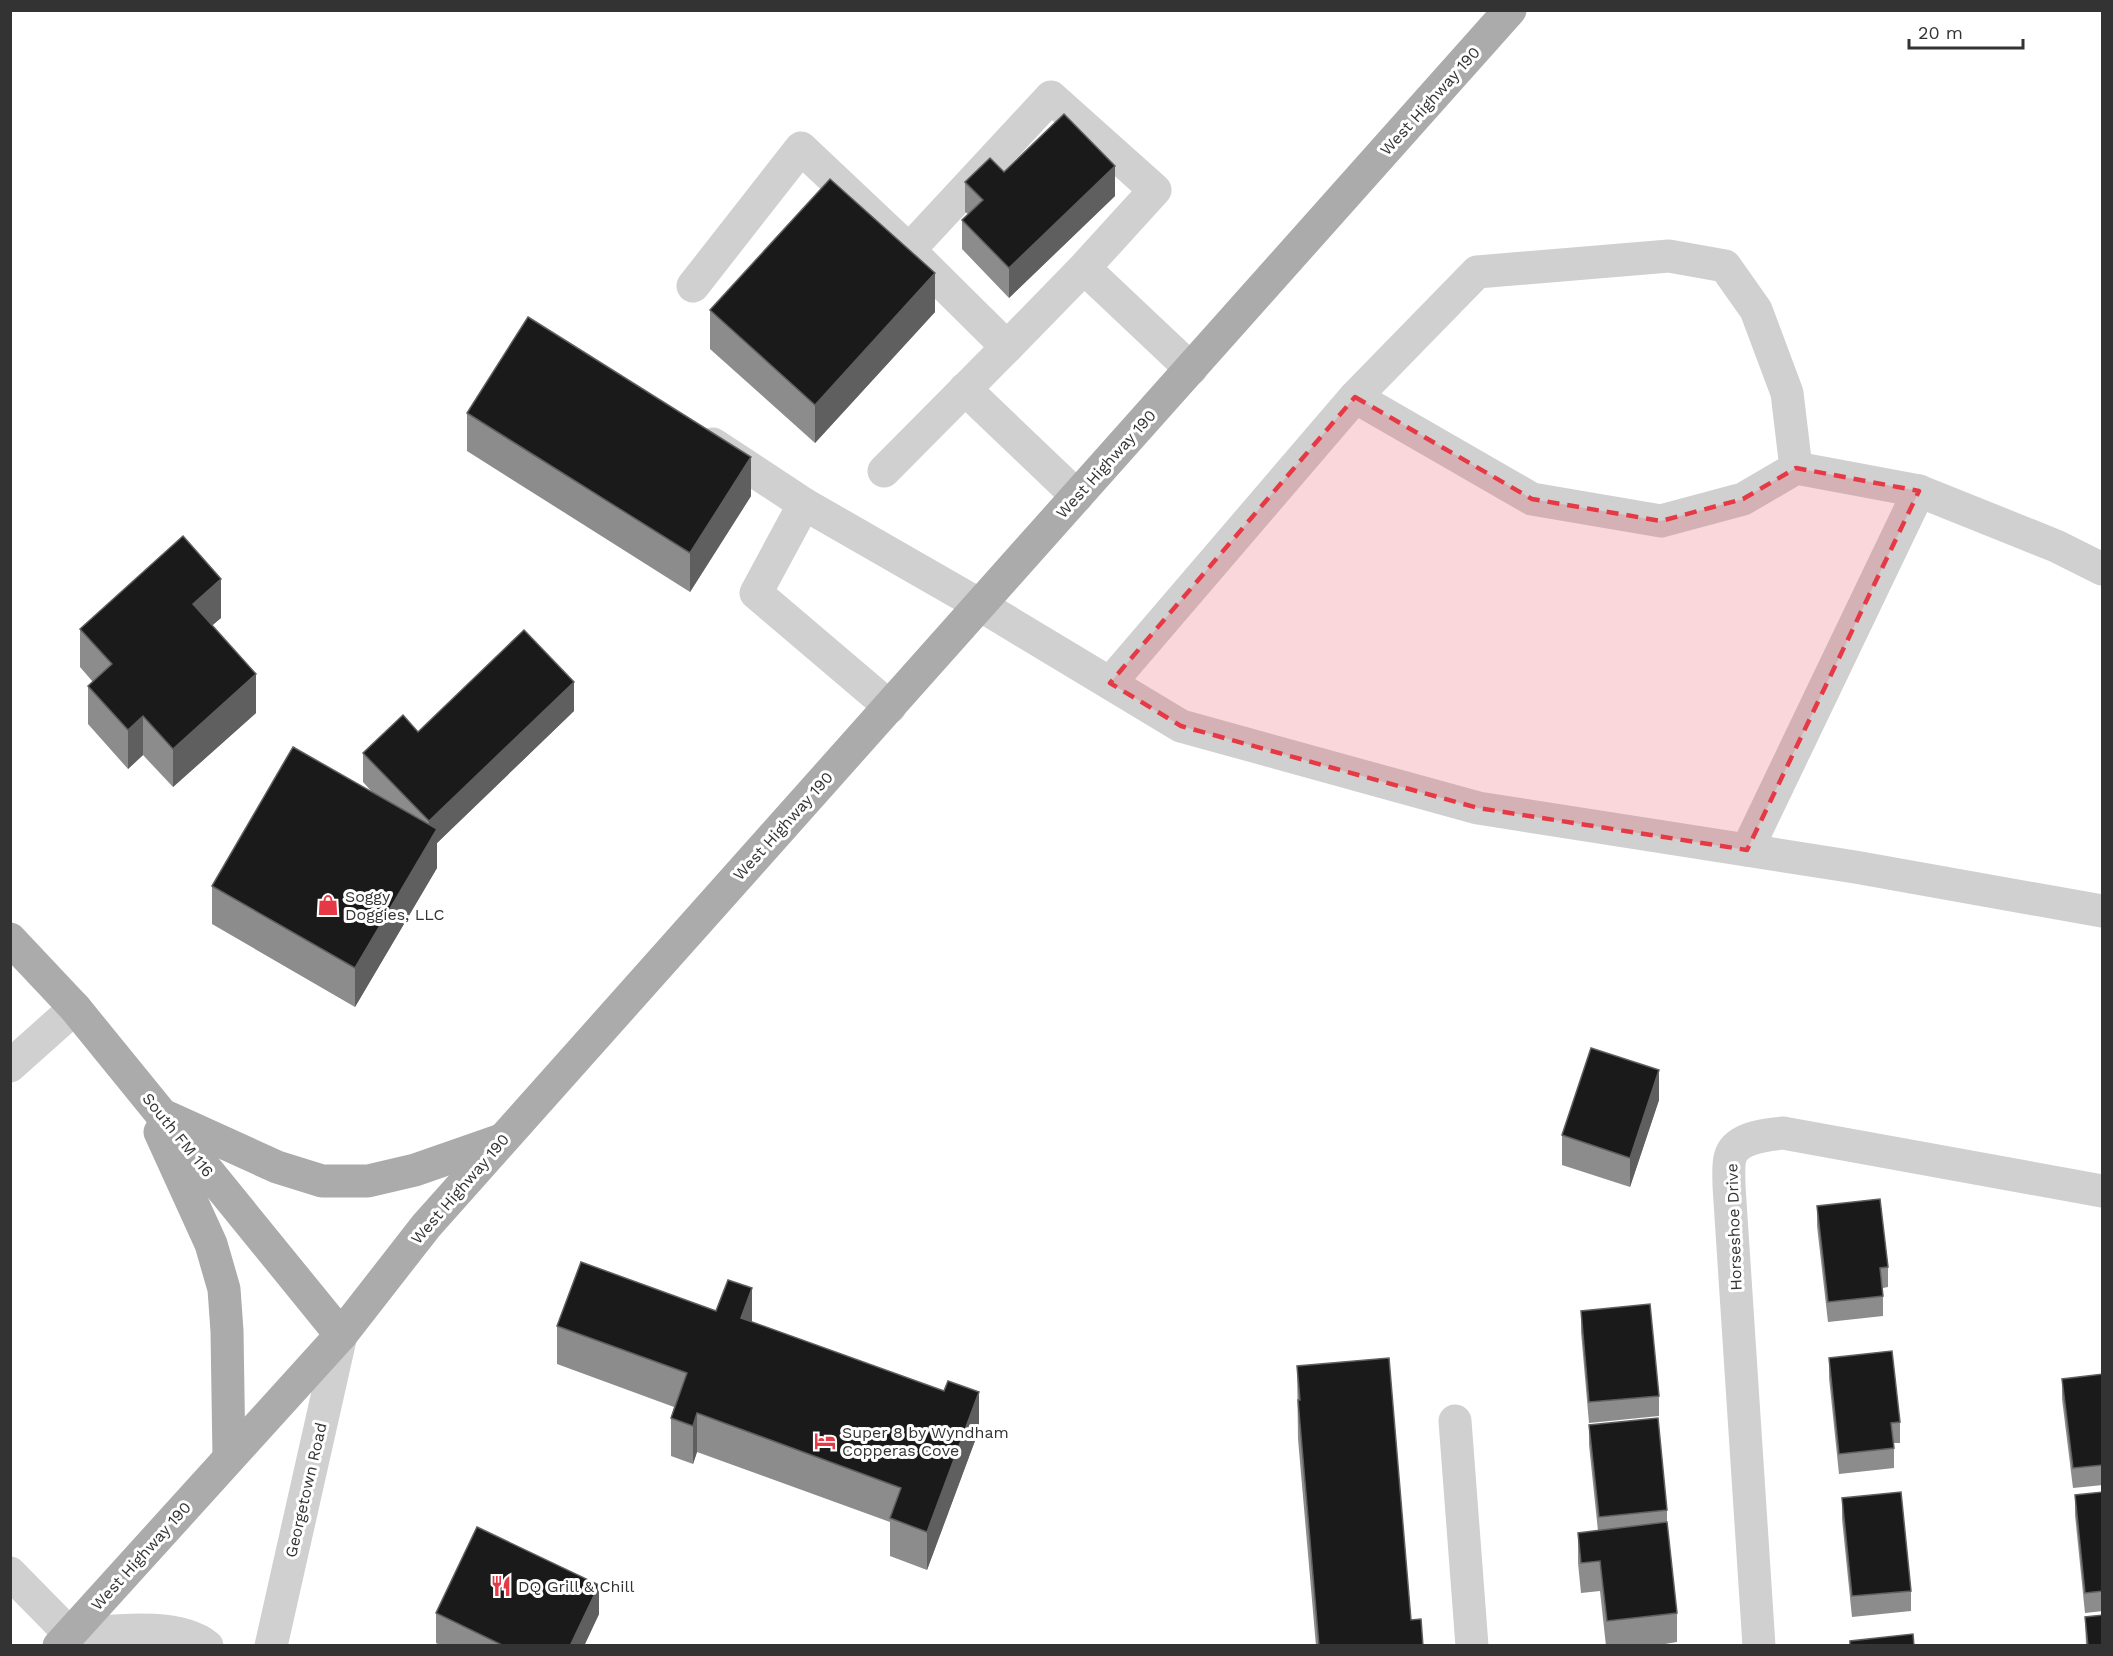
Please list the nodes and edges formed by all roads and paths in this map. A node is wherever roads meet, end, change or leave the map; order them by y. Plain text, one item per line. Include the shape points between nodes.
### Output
1 (1510, 10) edge
2 (909, 250) junction
3 (1084, 268) junction
4 (693, 286) dead end
5 (1007, 347) junction
6 (1191, 369) junction
7 (965, 389) junction
8 (1355, 397) junction
9 (687, 426) edge
10 (1796, 468) junction
11 (884, 471) dead end
12 (1919, 491) junction
13 (1077, 496) junction
14 (804, 504) junction
15 (2103, 569) edge
16 (980, 605) junction
17 (1110, 683) junction
18 (890, 707) junction
19 (1747, 850) junction
20 (2103, 911) edge
21 (10, 939) edge
22 (75, 1008) junction
23 (10, 1066) edge
24 (152, 1103) junction
25 (503, 1139) junction
26 (2103, 1191) edge
27 (341, 1335) junction
28 (1455, 1421) dead end
29 (229, 1458) junction
30 (10, 1573) edge
31 (64, 1640) edge
32 (207, 1646) edge
33 (271, 1646) edge
34 (1472, 1646) edge
35 (1759, 1646) edge

1 - 6 main road, West Highway 190
2 - 3 street via 1051,97 1155,190
2 - 4 street via 801,148
2 - 5 street
3 - 5 street
3 - 6 street
5 - 7 street
6 - 13 main road, West Highway 190
7 - 11 street
7 - 13 street
8 - 10 street via 1533,499 1661,520 1743,499
8 - 10 street via 1477,272 1670,256 1725,266 1756,310 1787,393
8 - 17 street
9 - 14 street
10 - 12 street
12 - 15 street
12 - 19 street
13 - 16 main road, West Highway 190
14 - 16 street
14 - 18 street via 756,593
16 - 17 street
16 - 18 main road, West Highway 190
17 - 19 street via 1181,726 1478,808
18 - 25 main road, West Highway 190
19 - 20 street
21 - 22 main road, South FM 116
22 - 23 street
22 - 24 main road, South FM 116
24 - 25 main road via 277,1167 322,1181 368,1181 415,1170
24 - 27 main road, South FM 116
24 - 29 main road via 211,1244 224,1289
25 - 27 main road, West Highway 190 via 426,1226
26 - 35 street, Horseshoe Drive via 1783,1133 1755,1136 1730,1156
27 - 29 main road, West Highway 190
27 - 33 street, Georgetown Road
28 - 34 street
29 - 31 main road, West Highway 190
30 - 31 street
31 - 32 street via 164,1629

